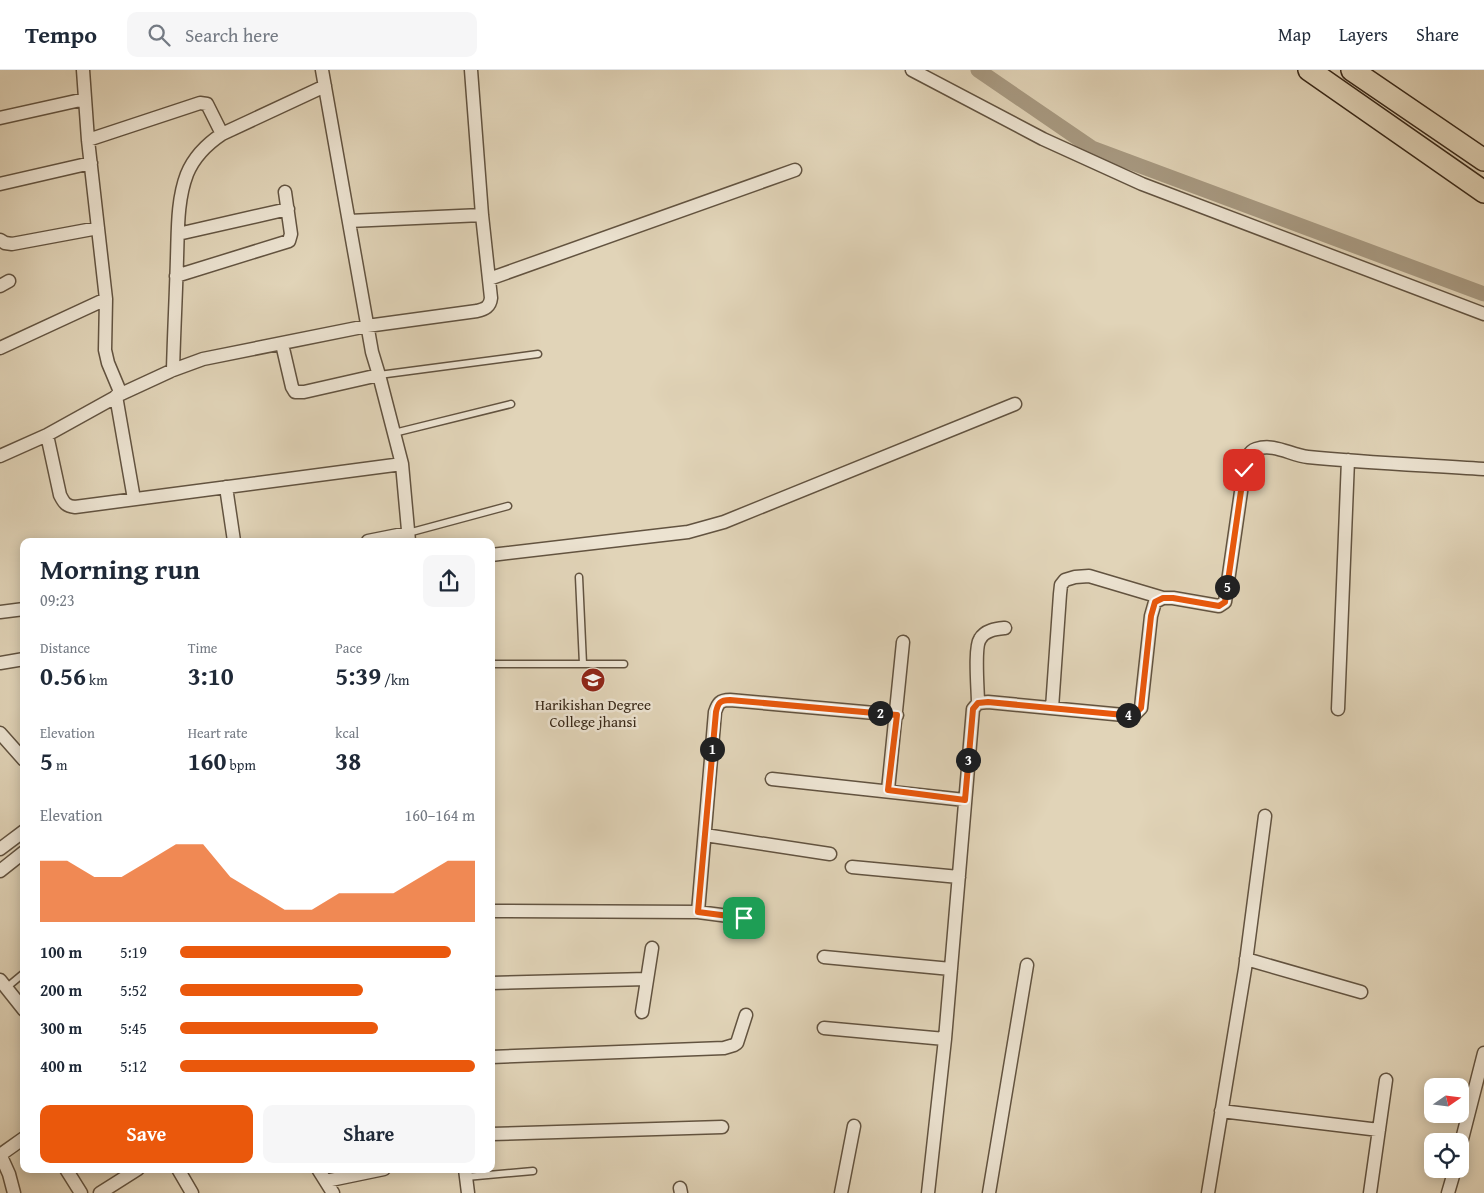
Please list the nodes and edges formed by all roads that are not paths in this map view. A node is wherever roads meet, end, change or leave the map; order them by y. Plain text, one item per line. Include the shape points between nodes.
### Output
1 (83, 70) edge
2 (322, 70) edge
3 (471, 70) edge
4 (912, 70) edge
5 (1308, 70) edge
6 (1354, 71) edge
7 (325, 86) junction
8 (85, 98) junction
9 (0, 118) edge
10 (222, 134) junction
11 (88, 140) junction
12 (1484, 160) edge
13 (91, 163) junction
14 (795, 170) dead end
15 (0, 184) edge
16 (285, 192) dead end
17 (1484, 192) edge
18 (288, 209) junction
19 (482, 216) junction
20 (349, 221) junction
21 (98, 228) junction
22 (178, 234) junction
23 (0, 240) edge
24 (176, 276) junction
25 (489, 279) junction
26 (106, 299) junction
27 (1484, 314) edge
28 (367, 326) junction
29 (282, 344) junction
30 (0, 348) edge
31 (538, 354) dead end
32 (173, 370) junction
33 (379, 376) junction
34 (119, 395) junction
35 (511, 404) dead end
36 (1015, 404) dead end
37 (394, 433) junction
38 (47, 434) junction
39 (0, 456) edge
40 (1348, 460) junction
41 (402, 464) junction
42 (1484, 469) edge
43 (226, 488) junction
44 (134, 499) junction
45 (508, 506) dead end
46 (408, 537) edge
47 (234, 538) edge
48 (495, 555) edge
49 (579, 577) dead end
50 (1163, 598) junction
51 (20, 610) edge
52 (0, 612) edge
53 (1004, 628) dead end
54 (903, 642) dead end
55 (20, 660) edge
56 (0, 663) edge
57 (495, 664) edge
58 (583, 664) junction
59 (624, 664) dead end
60 (978, 703) junction
61 (1052, 708) junction
62 (1338, 709) dead end
63 (897, 715) junction
64 (0, 733) edge
65 (20, 756) edge
66 (772, 779) dead end
67 (888, 790) junction
68 (965, 800) junction
69 (1265, 816) dead end
70 (20, 834) edge
71 (705, 835) junction
72 (0, 849) edge
73 (830, 854) dead end
74 (20, 855) edge
75 (852, 867) dead end
76 (0, 870) edge
77 (959, 877) junction
78 (495, 912) edge
79 (698, 912) junction
80 (744, 918) dead end
81 (652, 948) dead end
82 (824, 957) dead end
83 (1246, 959) junction
84 (1027, 965) dead end
85 (951, 969) junction
86 (20, 975) edge
87 (647, 979) junction
88 (495, 983) edge
89 (3, 984) edge
90 (1361, 992) dead end
91 (20, 1005) edge
92 (642, 1012) dead end
93 (746, 1015) dead end
94 (824, 1028) dead end
95 (945, 1039) junction
96 (1484, 1053) edge
97 (495, 1057) edge
98 (1386, 1080) dead end
99 (1222, 1112) junction
100 (854, 1126) dead end
101 (722, 1127) dead end
102 (1379, 1130) junction
103 (1464, 1133) edge
104 (495, 1134) edge
105 (20, 1141) edge
106 (0, 1154) edge
107 (533, 1171) dead end
108 (495, 1172) edge
109 (69, 1173) edge
110 (132, 1173) edge
111 (180, 1173) edge
112 (321, 1173) edge
113 (365, 1173) edge
114 (466, 1173) edge
115 (1452, 1178) edge
116 (326, 1181) junction
117 (14, 1193) edge
118 (82, 1193) edge
119 (100, 1193) edge
120 (192, 1193) edge
121 (333, 1193) edge
122 (468, 1193) edge
123 (842, 1193) edge
124 (928, 1193) edge
125 (989, 1193) edge
126 (1208, 1193) edge
127 (1370, 1193) edge
128 (1448, 1193) edge

1 - 8 street
2 - 7 street
3 - 19 street
4 - 27 street via 1043,139 1142,184
5 - 17 highway
6 - 12 highway
7 - 10 street
7 - 20 street
8 - 9 street
8 - 11 street
10 - 11 street via 211,109 200,103
10 - 22 street via 198,155 188,173 182,193
11 - 13 street
13 - 15 street
13 - 21 street
14 - 25 street
16 - 18 street
18 - 22 street
18 - 24 street via 289,241
19 - 20 street
19 - 25 street
20 - 28 street
21 - 23 street via 12,244
21 - 26 street
22 - 24 street
24 - 32 street
25 - 28 street via 490,304 483,310
26 - 30 street
26 - 34 street via 105,350
28 - 29 street
28 - 33 street
29 - 32 street via 203,359
29 - 33 street via 295,392
31 - 33 lane
32 - 34 street
33 - 37 street
34 - 38 street
34 - 44 street
35 - 37 lane
36 - 48 street via 724,522 688,532
37 - 41 street
38 - 39 street
38 - 44 street via 60,495 68,507
40 - 42 street
40 - 50 street via 1306,457 1275,448 1254,449 1248,455 1244,470 1225,602 1219,606
40 - 62 street
41 - 43 street
41 - 46 street
43 - 44 street
43 - 47 street
45 - 46 lane
49 - 58 lane
50 - 61 street via 1155,602 1151,616 1141,708 1135,714
50 - 61 street via 1089,576 1065,580 1060,594
51 - 52 street
53 - 60 street via 993,629 979,639
54 - 63 street
55 - 56 street
57 - 58 lane
58 - 59 lane
60 - 61 street
60 - 68 street via 973,709
63 - 67 street
63 - 71 street via 720,701 716,712
64 - 65 street
66 - 67 street
67 - 68 street
68 - 77 street
69 - 83 street
70 - 72 street
71 - 73 street
71 - 79 street
74 - 76 street
75 - 77 street
77 - 85 street
78 - 79 street
79 - 80 street
81 - 87 street
82 - 85 street
83 - 90 street
83 - 99 street
84 - 125 street
85 - 95 street
86 - 89 lane
87 - 88 street
87 - 92 street
89 - 91 street
93 - 97 street via 737,1043 724,1048
94 - 95 street
95 - 124 street
96 - 103 street
98 - 102 street
99 - 102 street
99 - 126 street
100 - 123 street
101 - 104 street
102 - 127 street
105 - 106 street
106 - 117 street
107 - 108 lane
109 - 118 street
110 - 119 street
111 - 120 street
112 - 116 street
113 - 116 street
114 - 122 street
115 - 128 street
116 - 121 street

